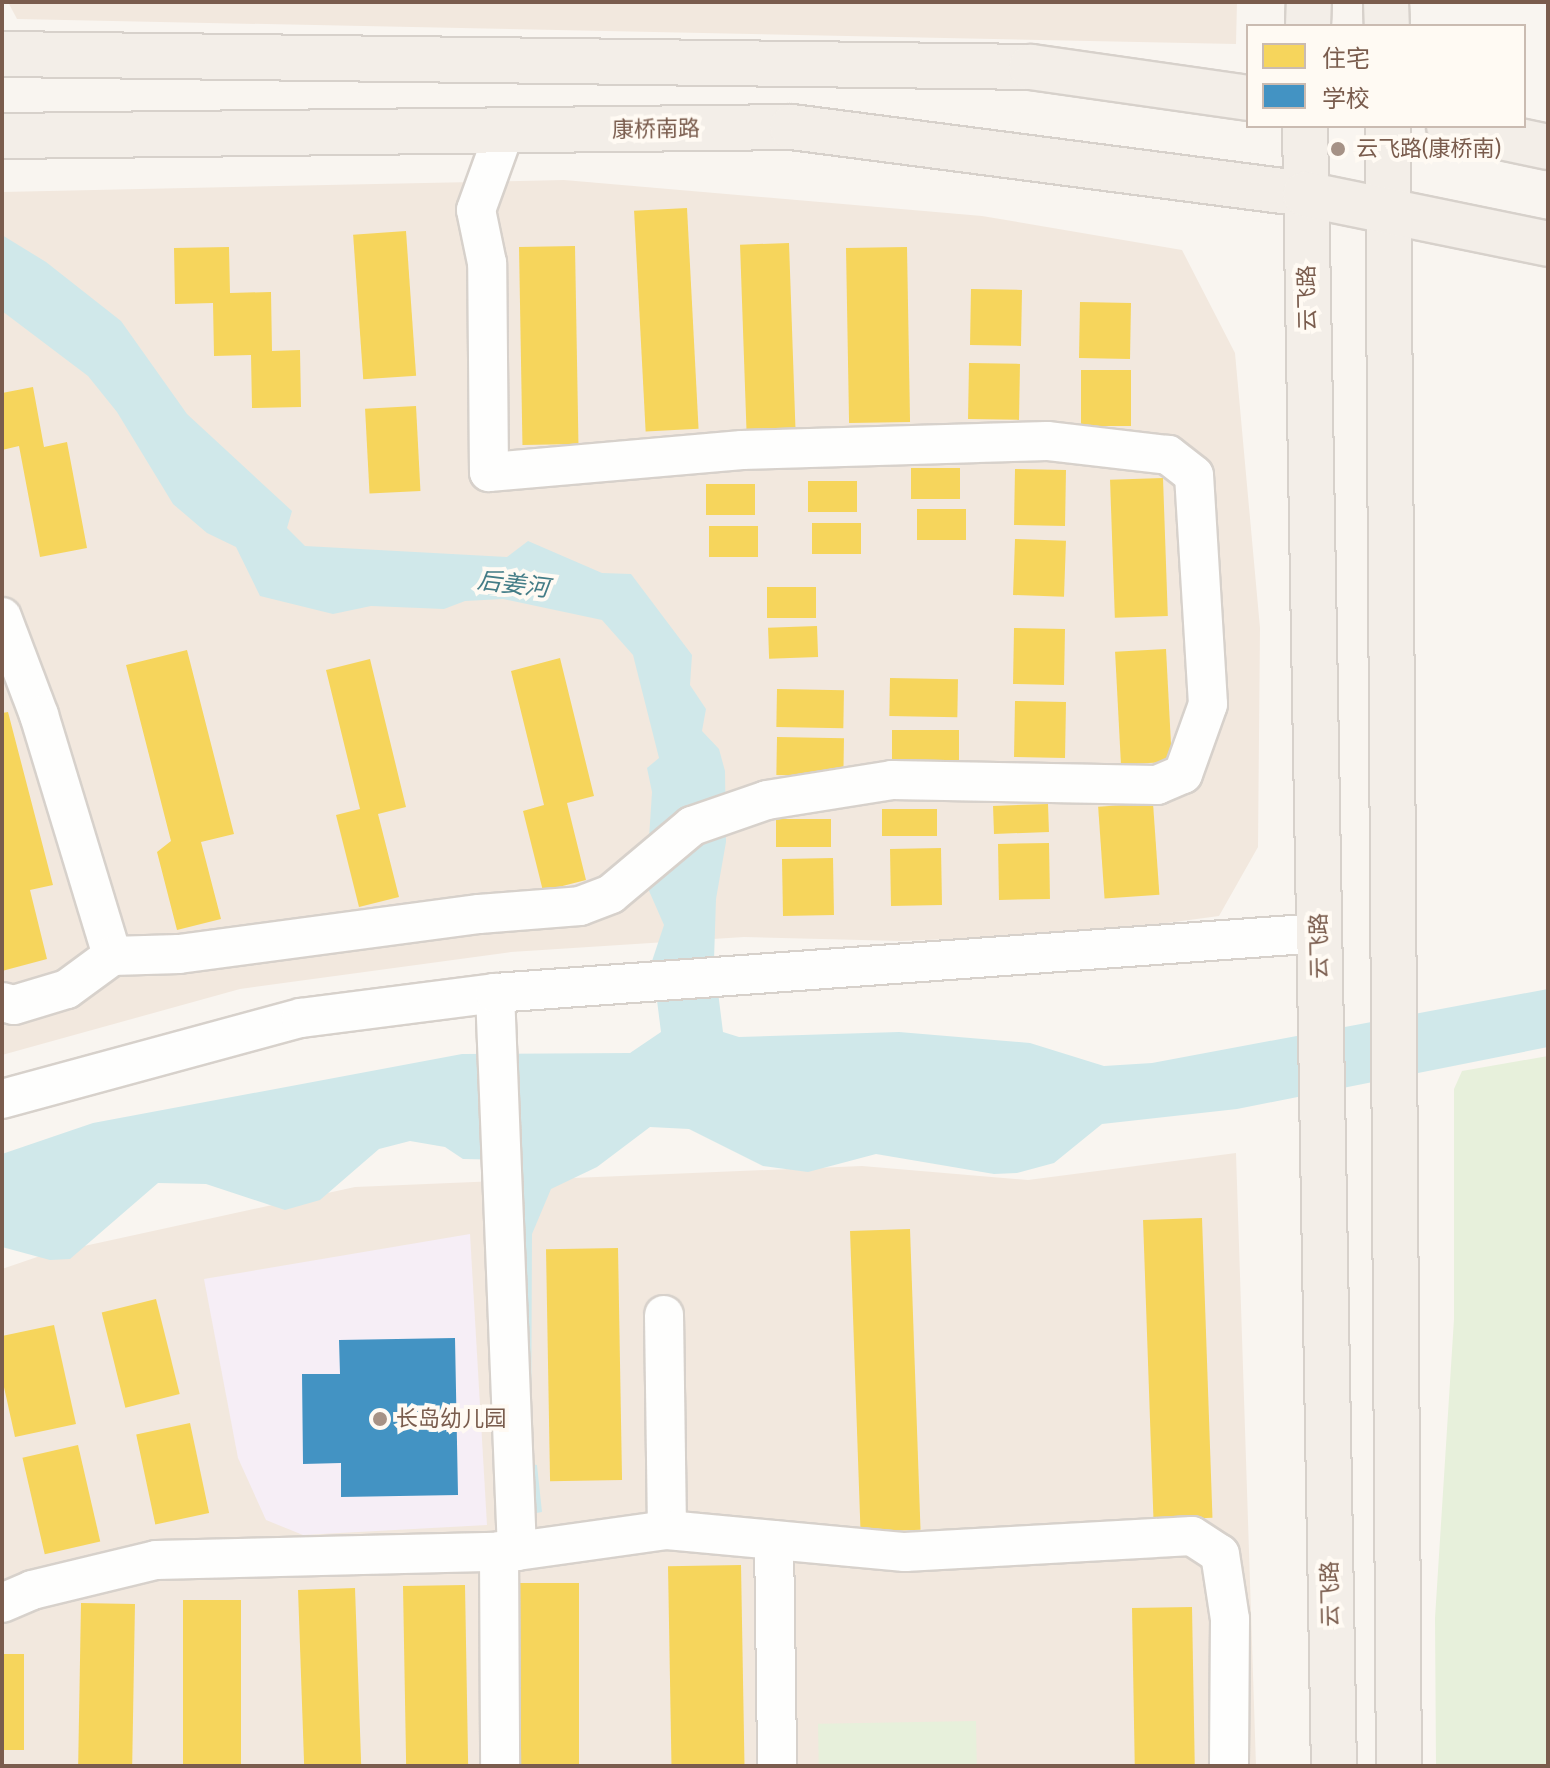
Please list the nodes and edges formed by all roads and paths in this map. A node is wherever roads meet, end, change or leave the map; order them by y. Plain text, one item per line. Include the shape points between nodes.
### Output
1 (1309, 2) edge
2 (1386, 2) edge
3 (1308, 24) edge
4 (1387, 24) edge
5 (2, 32) edge
6 (21, 54) edge
7 (1246, 98) edge
8 (1305, 128) edge
9 (1388, 128) edge
10 (1458, 128) edge
11 (505, 130) junction
12 (2, 136) edge
13 (1548, 147) edge
14 (1305, 194) junction
15 (1388, 210) junction
16 (1548, 244) edge
17 (2, 617) edge
18 (1319, 951) junction
19 (112, 956) junction
20 (495, 993) junction
21 (2, 1002) edge
22 (2, 1099) edge
23 (664, 1315) dead end
24 (667, 1530) junction
25 (774, 1540) junction
26 (508, 1551) junction
27 (2, 1603) edge
28 (500, 1766) edge
29 (777, 1766) edge
30 (1229, 1766) edge
31 (1334, 1766) edge
32 (1399, 1766) edge

1 - 3 main road
2 - 4 main road
5 - 6 street
6 - 7 main road via 1031,67
8 - 14 main road, 云飞路
9 - 15 main road
10 - 13 main road
11 - 12 main road, 康桥南路
11 - 14 main road, 康桥南路 via 792,127
11 - 19 street via 476,210 487,263 489,472 742,450 1047,441 1168,455 1194,475 1208,704 1183,774 1157,785 892,780 767,800 692,826 611,894 580,906 479,914 179,954
14 - 15 main road, 康桥南路
14 - 18 main road, 云飞路
15 - 16 main road, 康桥南路
15 - 32 main road
17 - 19 street via 39,715
18 - 20 street via 787,972
18 - 31 main road, 云飞路
19 - 21 street via 67,989 14,1005
20 - 22 street via 301,1018
20 - 26 street
23 - 24 street
24 - 25 street
24 - 26 street
25 - 29 street
25 - 30 street via 905,1552 1036,1549 1192,1536 1220,1554 1230,1619
26 - 27 street via 156,1560 32,1590
26 - 28 street

